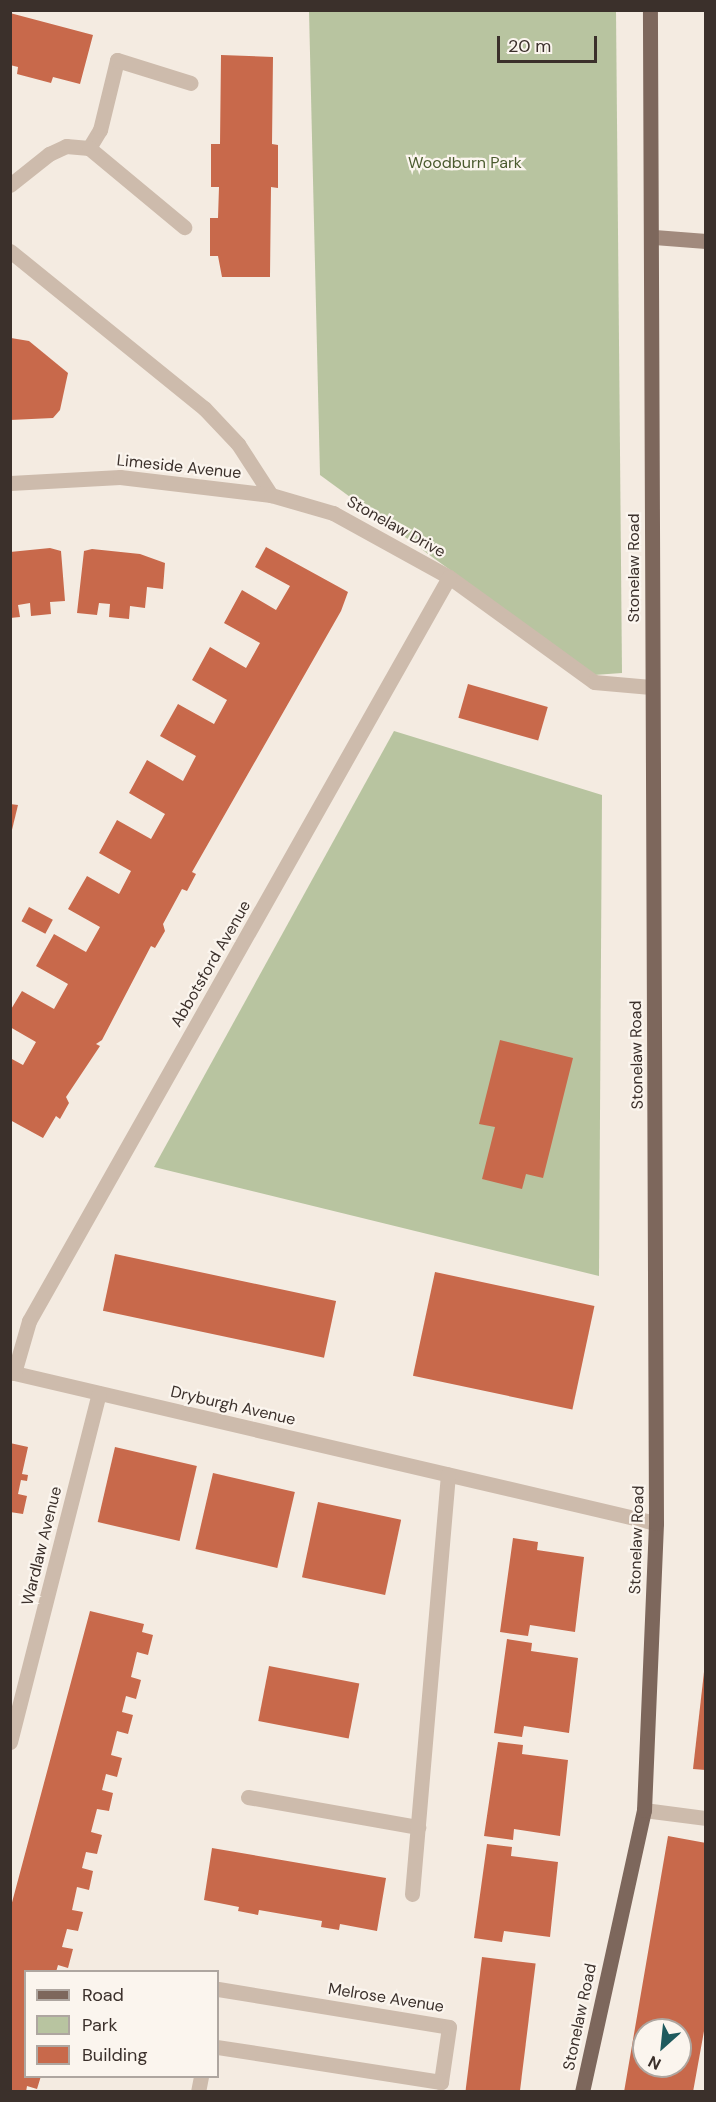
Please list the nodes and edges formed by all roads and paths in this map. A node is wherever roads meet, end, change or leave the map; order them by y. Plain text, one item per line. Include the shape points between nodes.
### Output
1 (650, 10) edge
2 (191, 83) dead end
3 (88, 148) junction
4 (10, 185) edge
5 (184, 227) dead end
6 (654, 237) junction
7 (705, 241) edge
8 (10, 251) edge
9 (10, 483) edge
10 (271, 495) junction
11 (449, 577) junction
12 (651, 687) junction
13 (12, 1372) edge
14 (99, 1393) junction
15 (448, 1475) junction
16 (656, 1523) junction
17 (10, 1742) edge
18 (248, 1797) dead end
19 (644, 1810) junction
20 (705, 1818) edge
21 (418, 1827) junction
22 (412, 1894) dead end
23 (219, 1989) edge
24 (219, 2047) edge
25 (582, 2091) edge

1 - 6 main road, Stonelaw Road
2 - 3 street via 117,60 100,130
3 - 4 street via 66,147 49,154
3 - 5 street
6 - 7 street
6 - 12 main road, Stonelaw Road
8 - 10 street via 204,408 238,444
9 - 10 street, Limeside Avenue via 120,477
10 - 11 street, Stonelaw Drive via 333,513
11 - 12 street, Stonelaw Drive via 594,682
11 - 13 street, Abbotsford Avenue via 29,1321
12 - 16 main road, Stonelaw Road
13 - 14 street, Dryburgh Avenue
14 - 15 street, Dryburgh Avenue
14 - 17 street, Wardlaw Avenue
15 - 16 street, Dryburgh Avenue
15 - 21 street
16 - 19 main road, Stonelaw Road
18 - 21 street
19 - 20 street
19 - 25 main road, Stonelaw Road
21 - 22 street
23 - 24 street, Melrose Avenue via 449,2027 441,2082

